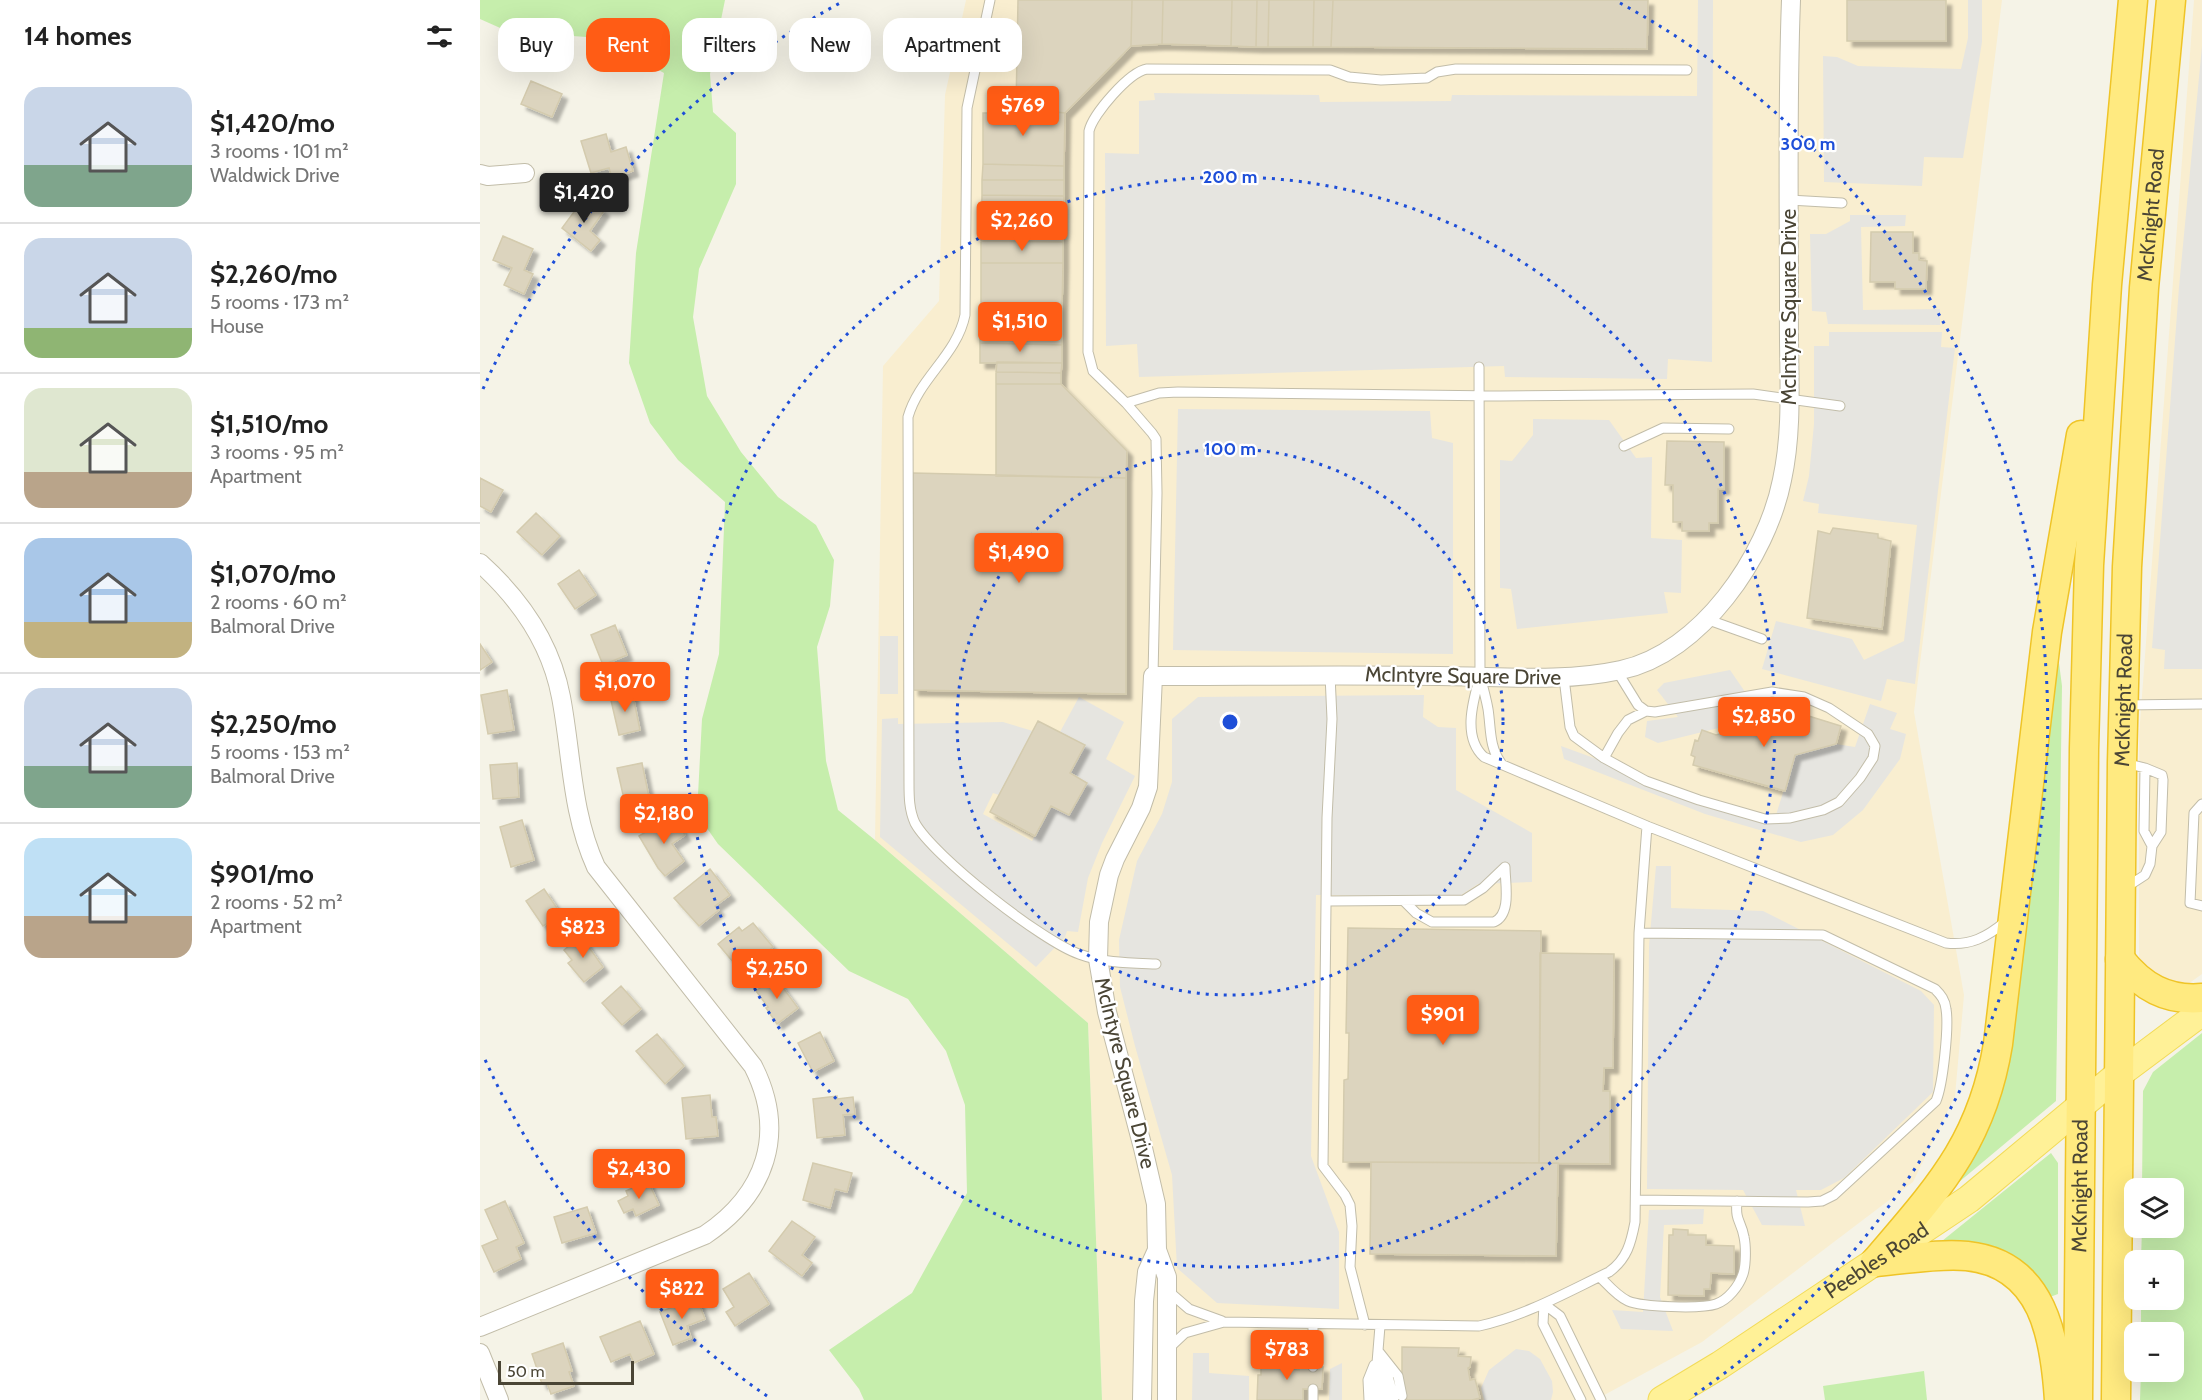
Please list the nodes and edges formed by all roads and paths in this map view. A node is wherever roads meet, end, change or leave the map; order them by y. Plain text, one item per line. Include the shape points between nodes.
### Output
1 (990, 0) edge
2 (1791, 0) edge
3 (2133, 0) edge
4 (2171, 0) edge
5 (1687, 70) dead end
6 (525, 172) dead end
7 (480, 174) edge
8 (1789, 200) junction
9 (1842, 203) dead end
10 (2107, 285) junction
11 (1479, 367) dead end
12 (1478, 396) junction
13 (1789, 399) junction
14 (1126, 403) junction
15 (1840, 406) dead end
16 (1730, 429) dead end
17 (1624, 446) dead end
18 (480, 563) edge
19 (1706, 619) junction
20 (1762, 639) dead end
21 (1617, 671) junction
22 (1330, 675) junction
23 (1153, 676) junction
24 (1480, 676) junction
25 (1564, 678) junction
26 (2202, 704) edge
27 (2123, 705) junction
28 (1646, 711) junction
29 (1604, 758) junction
30 (1503, 765) junction
31 (2133, 765) junction
32 (2202, 804) edge
33 (1647, 826) junction
34 (2152, 846) junction
35 (2121, 890) junction
36 (1404, 901) junction
37 (1327, 902) junction
38 (2202, 906) edge
39 (2014, 915) junction
40 (1639, 933) junction
41 (1098, 959) junction
42 (2120, 959) junction
43 (1156, 964) dead end
44 (2202, 998) edge
45 (2202, 1012) edge
46 (2119, 1074) junction
47 (2081, 1106) junction
48 (1636, 1200) junction
49 (1737, 1201) junction
50 (1158, 1250) junction
51 (1875, 1262) junction
52 (1600, 1277) junction
53 (1167, 1290) junction
54 (1544, 1304) junction
55 (1224, 1322) junction
56 (1314, 1324) junction
57 (1365, 1325) junction
58 (1380, 1326) junction
59 (480, 1327) edge
60 (1168, 1350) junction
61 (1379, 1352) junction
62 (480, 1353) edge
63 (1313, 1367) dead end
64 (1313, 1389) dead end
65 (1394, 1398) edge
66 (499, 1400) edge
67 (1142, 1400) edge
68 (1167, 1400) edge
69 (1313, 1400) edge
70 (1369, 1400) edge
71 (1378, 1400) edge
72 (1581, 1400) edge
73 (1601, 1400) edge
74 (1662, 1400) edge
75 (2059, 1400) edge
76 (2078, 1400) edge
77 (2116, 1400) edge

1 - 41 lane via 967,108 963,322 957,340 917,393 908,417 910,805 916,824 931,844 975,883 1056,944
2 - 8 street, McIntyre Square Drive
3 - 10 highway, McKnight Road
4 - 27 highway, McKnight Road via 2134,427
5 - 14 lane via 1456,69 1427,78 1381,80 1349,77 1330,70 1140,70 1100,110 1089,131 1090,363 1098,377
6 - 7 street
8 - 9 lane
8 - 13 street, McIntyre Square Drive
10 - 39 highway via 2047,632
10 - 47 highway, McKnight Road via 2097,425 2084,749
11 - 12 lane
12 - 13 lane via 1754,394
12 - 14 lane via 1178,392
12 - 24 lane
13 - 15 lane
13 - 19 street, McIntyre Square Drive via 1785,462 1771,520 1743,574
14 - 23 lane via 1152,433 1157,448
16 - 17 lane via 1662,429
18 - 59 street via 529,618 546,647 561,697 578,818 596,867 753,1066 765,1095 770,1138 749,1194 730,1217 705,1235
19 - 20 lane
19 - 21 street, McIntyre Square Drive via 1660,655
21 - 25 street, McIntyre Square Drive
21 - 28 lane
22 - 23 street, McIntyre Square Drive
22 - 24 street, McIntyre Square Drive
22 - 37 lane
23 - 41 street, McIntyre Square Drive via 1148,787 1109,875 1099,922
24 - 25 street, McIntyre Square Drive
24 - 30 lane via 1491,743
24 - 30 lane via 1471,707 1474,742 1484,757
25 - 29 lane via 1574,736
26 - 27 lane
27 - 31 highway, McKnight Road
28 - 29 lane via 1628,720
28 - 29 lane via 1772,692 1804,697 1868,734 1875,746 1873,758 1839,802 1790,818 1765,819 1646,781
30 - 33 lane
31 - 34 lane via 2144,831
31 - 34 lane via 2162,775 2161,832
31 - 35 highway, McKnight Road
32 - 38 lane via 2194,813 2190,903
33 - 39 lane via 1946,943 1958,945 1983,938
33 - 40 lane
34 - 35 lane via 2145,875
35 - 42 highway, McKnight Road
36 - 36 lane via 1464,900 1505,867 1506,902 1503,914 1494,922 1432,922
36 - 37 lane
37 - 57 lane via 1323,1167 1350,1205 1350,1267
39 - 51 highway via 1995,1064 1977,1121 1944,1179
40 - 48 lane
40 - 49 lane via 1823,935 1935,989 1944,1001 1947,1011 1941,1088 1936,1101 1925,1112 1847,1184 1822,1201
41 - 43 lane
41 - 50 street, McIntyre Square Drive via 1107,1012 1152,1184
42 - 44 highway via 2152,989 2177,998
42 - 46 highway, McKnight Road
45 - 46 main road, Peebles Road
46 - 47 main road, Peebles Road
46 - 77 highway, McKnight Road
47 - 51 main road, Peebles Road via 1969,1199
47 - 76 highway, McKnight Road
48 - 49 lane
48 - 52 lane via 1627,1252 1618,1266
49 - 52 lane via 1735,1217 1744,1236 1743,1273 1728,1297 1716,1304 1641,1304 1627,1300
50 - 53 street, McIntyre Square Drive
50 - 67 street, McIntyre Square Drive via 1147,1272
51 - 74 main road, Peebles Road
51 - 75 highway via 1968,1256 2016,1276 2047,1320
52 - 54 lane
53 - 55 lane via 1189,1309
53 - 60 street, McIntyre Square Drive
54 - 58 lane via 1502,1322 1479,1326
54 - 72 lane via 1543,1324
54 - 73 lane via 1560,1316
55 - 56 lane
55 - 60 lane via 1185,1333
56 - 57 lane
56 - 63 lane
57 - 58 lane
58 - 61 lane
60 - 68 street, McIntyre Square Drive
61 - 65 lane
61 - 65 lane via 1398,1376
61 - 70 lane via 1368,1380
61 - 71 lane
62 - 66 street
64 - 69 lane

